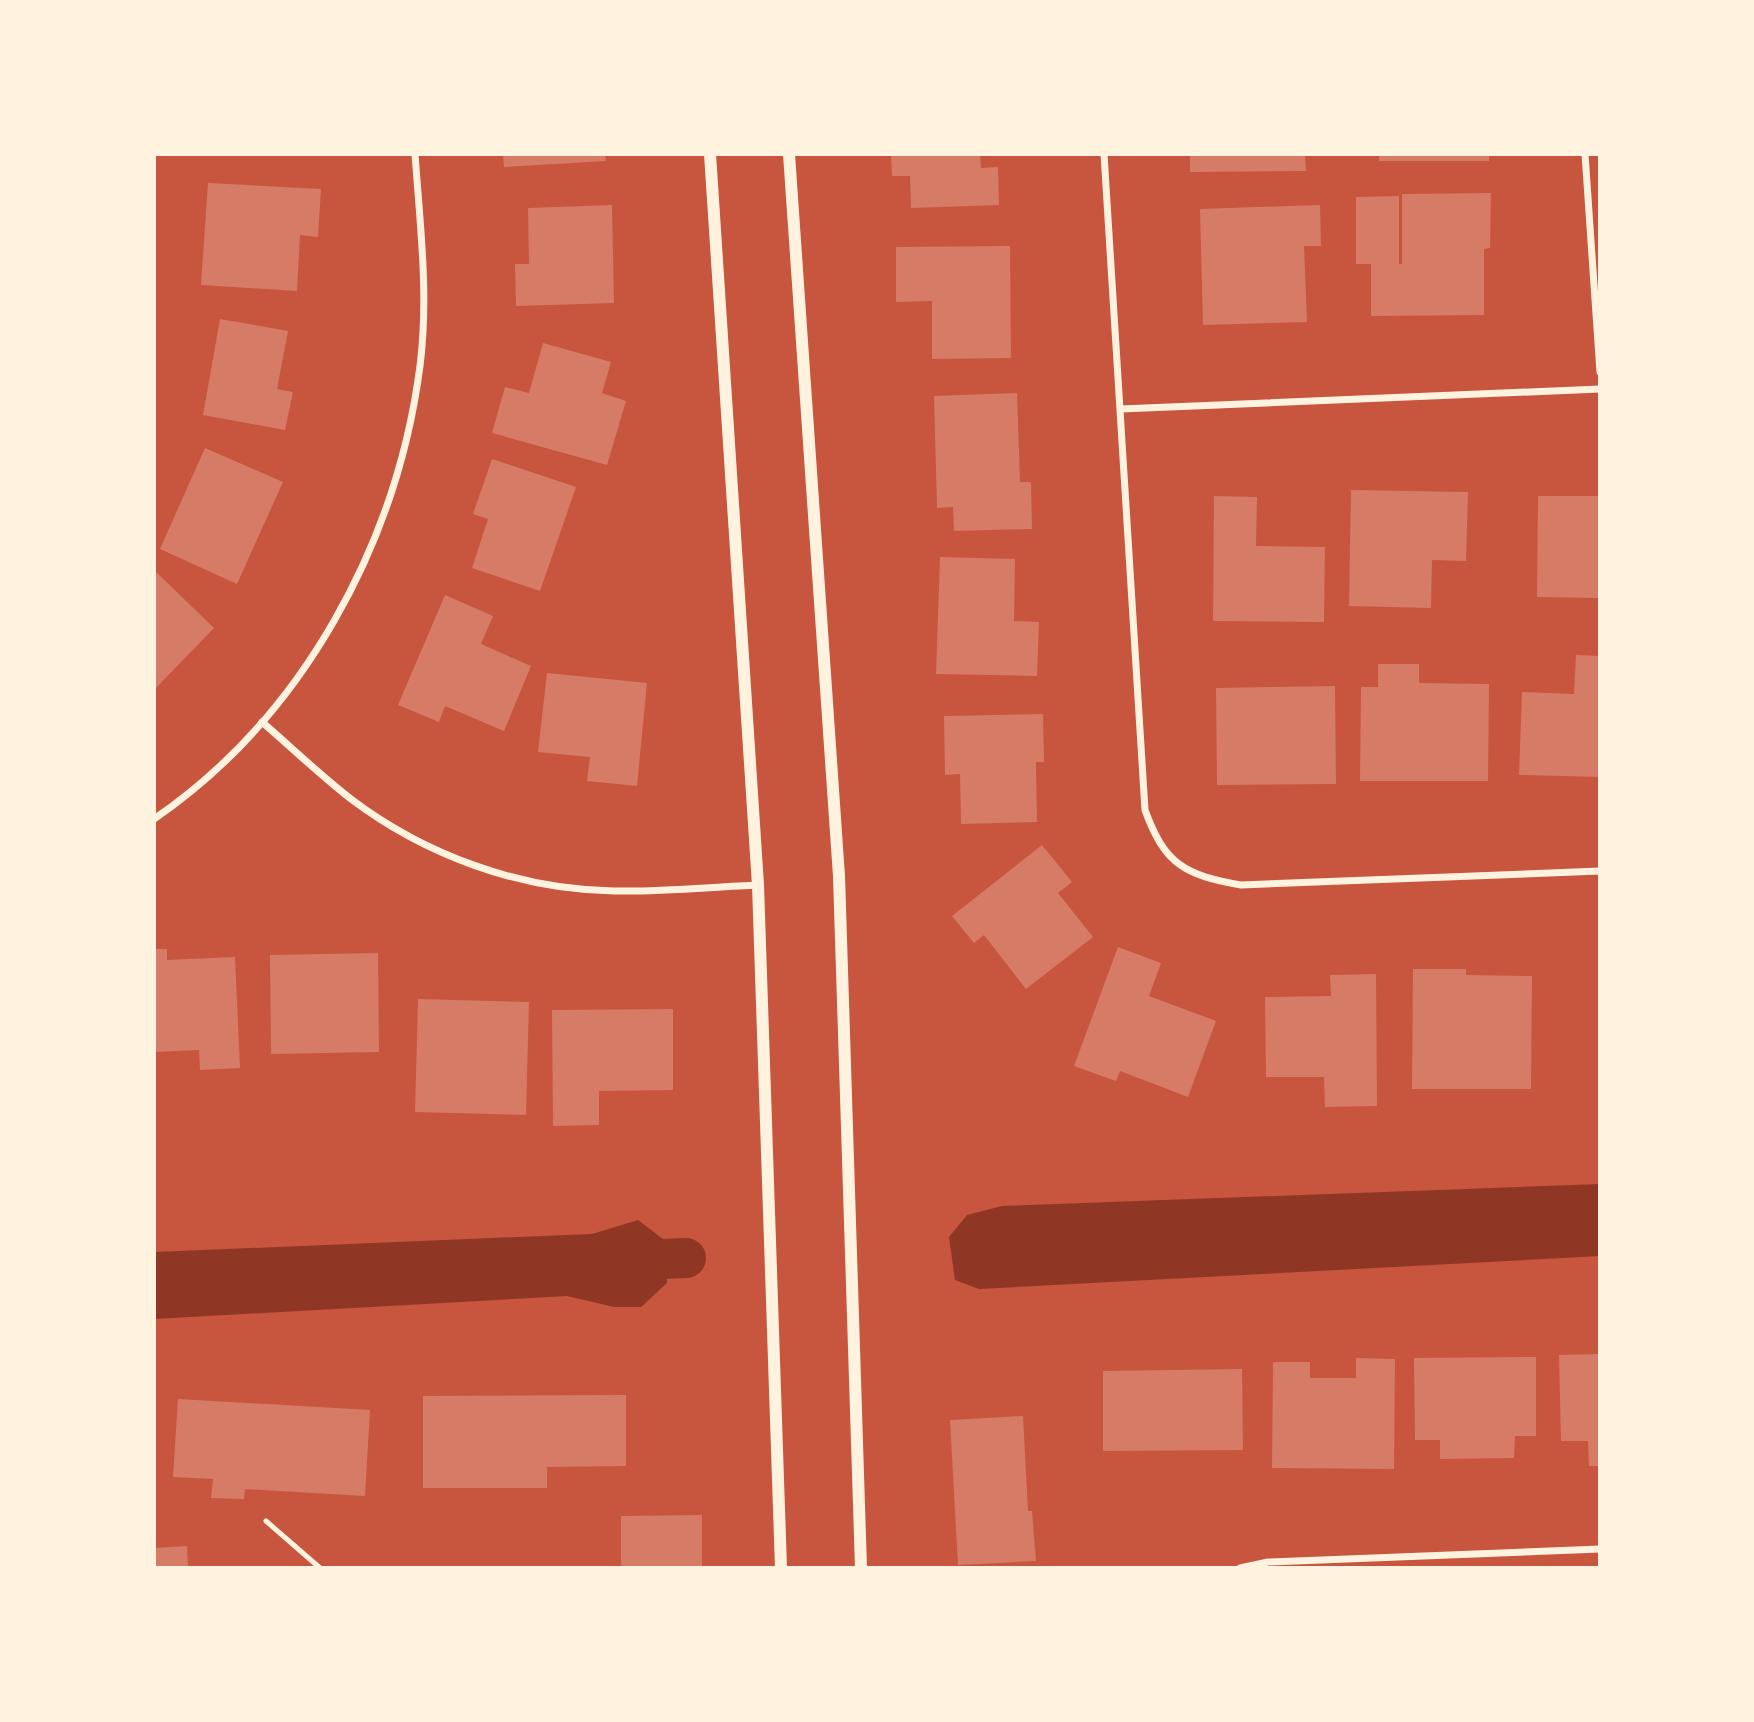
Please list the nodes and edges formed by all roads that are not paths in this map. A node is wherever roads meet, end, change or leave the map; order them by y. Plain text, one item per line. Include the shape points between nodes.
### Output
1 (415, 154) edge
2 (710, 154) edge
3 (789, 154) edge
4 (1104, 154) edge
5 (1585, 154) edge
6 (1600, 372) edge
7 (1600, 389) edge
8 (1121, 409) junction
9 (262, 722) junction
10 (154, 819) edge
11 (1600, 871) edge
12 (758, 885) junction
13 (266, 1521) dead end
14 (1600, 1549) edge
15 (320, 1568) edge
16 (781, 1568) edge
17 (860, 1568) edge
18 (1240, 1568) edge

1 - 9 street via 424,279 420,364 405,448 379,529 344,606
2 - 12 street
3 - 17 street via 839,876
4 - 8 street
5 - 6 street
7 - 8 street
8 - 11 street via 1144,810 1154,837 1172,859 1195,876 1241,885
9 - 10 street via 231,755
9 - 12 street via 350,799 393,826 489,871 551,885 613,891
12 - 16 street
13 - 15 lane
14 - 18 street via 1268,1562

